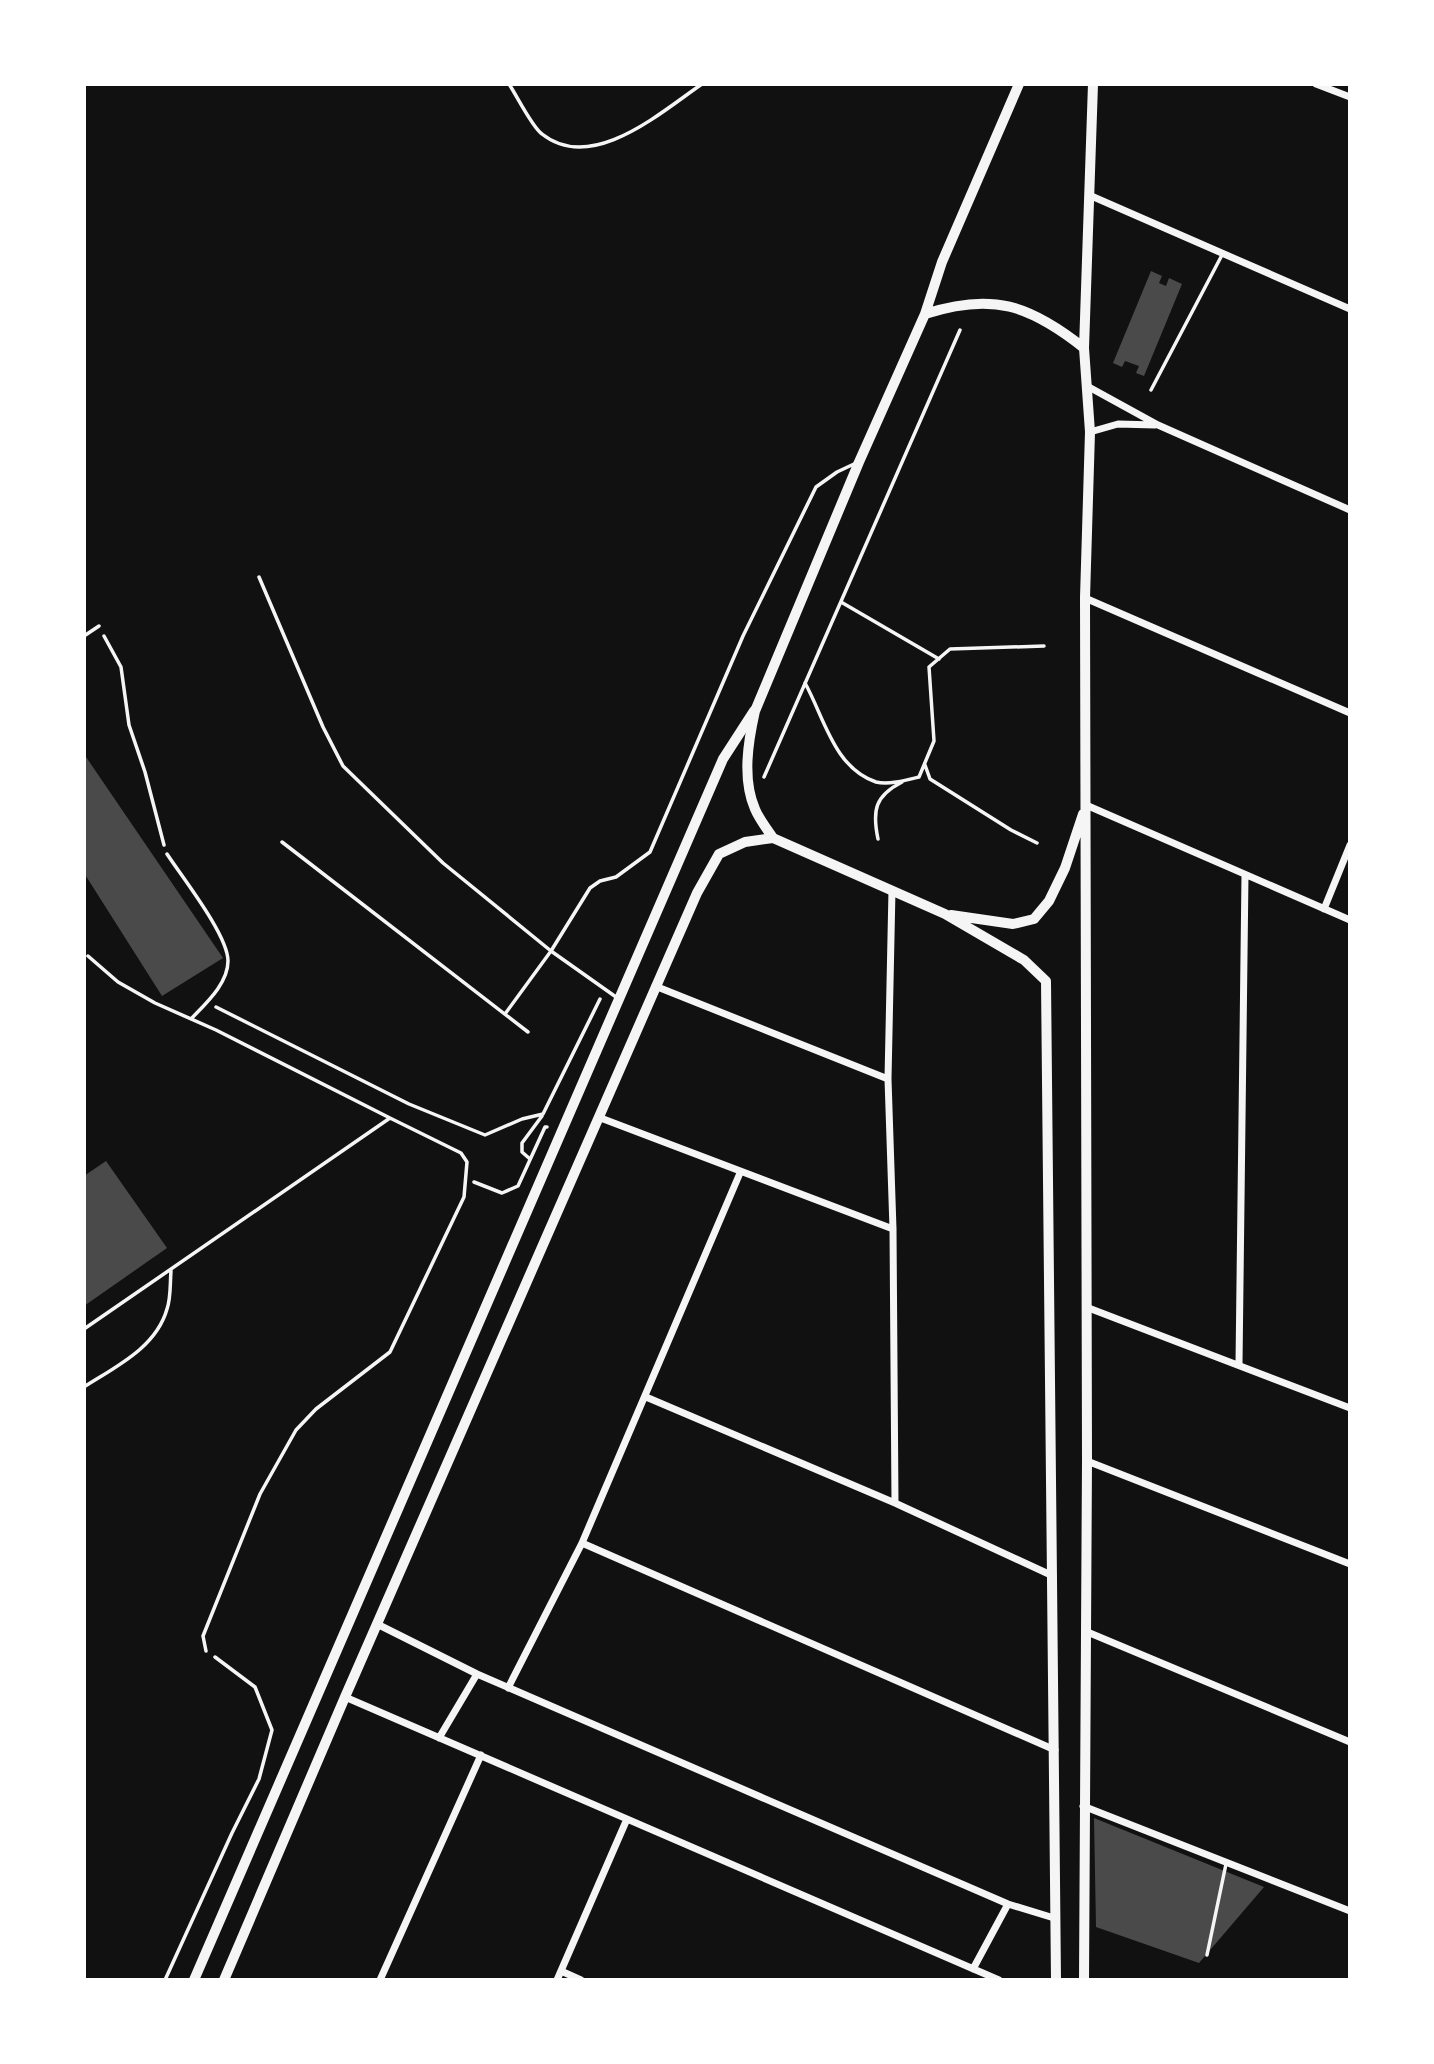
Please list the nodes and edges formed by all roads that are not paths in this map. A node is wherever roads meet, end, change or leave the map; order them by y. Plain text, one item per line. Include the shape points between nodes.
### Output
1 (509, 84) edge
2 (702, 84) edge
3 (1019, 84) edge
4 (1093, 84) edge
5 (1316, 84) edge
6 (1350, 97) edge
7 (1089, 195) junction
8 (1223, 253) junction
9 (1350, 309) edge
10 (925, 314) junction
11 (1084, 348) junction
12 (1087, 386) junction
13 (1151, 390) dead end
14 (1158, 425) junction
15 (1090, 432) junction
16 (859, 462) junction
17 (1350, 510) edge
18 (259, 577) dead end
19 (1085, 598) junction
20 (99, 626) road end
21 (84, 636) edge
22 (755, 711) junction
23 (1350, 713) edge
24 (1086, 805) junction
25 (773, 838) junction
26 (282, 842) dead end
27 (1350, 845) edge
28 (166, 854) road end
29 (1244, 875) junction
30 (892, 890) junction
31 (1324, 909) junction
32 (945, 914) junction
33 (1350, 920) edge
34 (551, 951) junction
35 (88, 956) dead end
36 (656, 986) junction
37 (618, 998) junction
38 (505, 1014) junction
39 (191, 1019) junction
40 (528, 1032) dead end
41 (887, 1079) junction
42 (598, 1117) junction
43 (390, 1118) junction
44 (740, 1173) junction
45 (892, 1230) junction
46 (172, 1270) junction
47 (1086, 1307) junction
48 (84, 1329) edge
49 (1239, 1364) junction
50 (84, 1387) edge
51 (646, 1396) junction
52 (1350, 1408) edge
53 (1087, 1461) junction
54 (895, 1503) junction
55 (582, 1543) junction
56 (1350, 1564) edge
57 (1054, 1576) junction
58 (377, 1623) junction
59 (1085, 1631) junction
60 (206, 1651) road end
61 (477, 1674) junction
62 (508, 1688) junction
63 (345, 1697) junction
64 (439, 1738) junction
65 (1350, 1742) edge
66 (1055, 1751) junction
67 (481, 1755) junction
68 (1083, 1806) junction
69 (627, 1819) junction
70 (1226, 1862) junction
71 (1008, 1904) junction
72 (1350, 1911) edge
73 (1054, 1918) junction
74 (1207, 1955) dead end
75 (973, 1969) junction
76 (561, 1971) junction
77 (194, 1980) edge
78 (224, 1980) edge
79 (380, 1980) edge
80 (557, 1980) edge
81 (581, 1980) edge
82 (999, 1980) edge
83 (1056, 1980) edge
84 (1084, 1980) edge

1 - 2 lane via 541,134 568,148 593,147 624,136
3 - 10 main road via 942,262
4 - 7 main road
5 - 6 street
7 - 8 street
7 - 11 main road
8 - 9 street
8 - 13 lane
10 - 11 main road via 962,303 1004,305 1041,317
10 - 16 main road
11 - 12 main road
12 - 14 street
12 - 15 main road
14 - 15 street via 1118,424
14 - 17 street
15 - 19 main road
16 - 22 main road
16 - 34 lane via 816,487 743,636 650,852 616,877 590,888
18 - 34 lane via 344,766 443,863
19 - 23 street
19 - 24 main road
20 - 21 lane
22 - 25 main road via 748,742 749,792
22 - 37 street via 723,759
24 - 29 street
24 - 32 main road via 1065,868 1034,919 1013,923
24 - 47 main road
25 - 30 main road
25 - 36 street via 745,842 719,854
26 - 38 lane
27 - 31 street
28 - 39 lane via 222,936 228,962 217,993
29 - 31 street
29 - 49 street
30 - 32 main road
30 - 41 street
31 - 33 street
32 - 57 main road via 1024,960 1046,981
34 - 37 lane
34 - 38 lane
35 - 39 lane via 118,982
36 - 41 street
36 - 42 street
37 - 77 street
38 - 40 lane
39 - 43 lane
41 - 45 street
42 - 44 street
42 - 58 street
43 - 46 lane
43 - 60 lane via 461,1153 467,1162 464,1197 390,1352 296,1430 260,1494 202,1636
44 - 45 street
44 - 51 street
45 - 54 street
46 - 48 lane
46 - 50 lane via 167,1309 156,1334 135,1354
47 - 49 street
47 - 53 main road
49 - 52 street
51 - 54 street
51 - 55 street
53 - 56 street
53 - 59 main road
54 - 57 street
55 - 62 street
55 - 66 street
57 - 66 main road
58 - 61 street
58 - 63 street
59 - 65 street
59 - 68 main road
61 - 62 street
61 - 64 street
62 - 71 street
63 - 64 street
63 - 78 street
64 - 67 street
66 - 73 main road
67 - 69 street
67 - 79 street
68 - 70 street
68 - 84 main road
69 - 75 street
69 - 76 street
70 - 72 street
70 - 74 lane
71 - 73 street
71 - 75 street
73 - 83 main road
75 - 82 street
76 - 80 street
76 - 81 street

